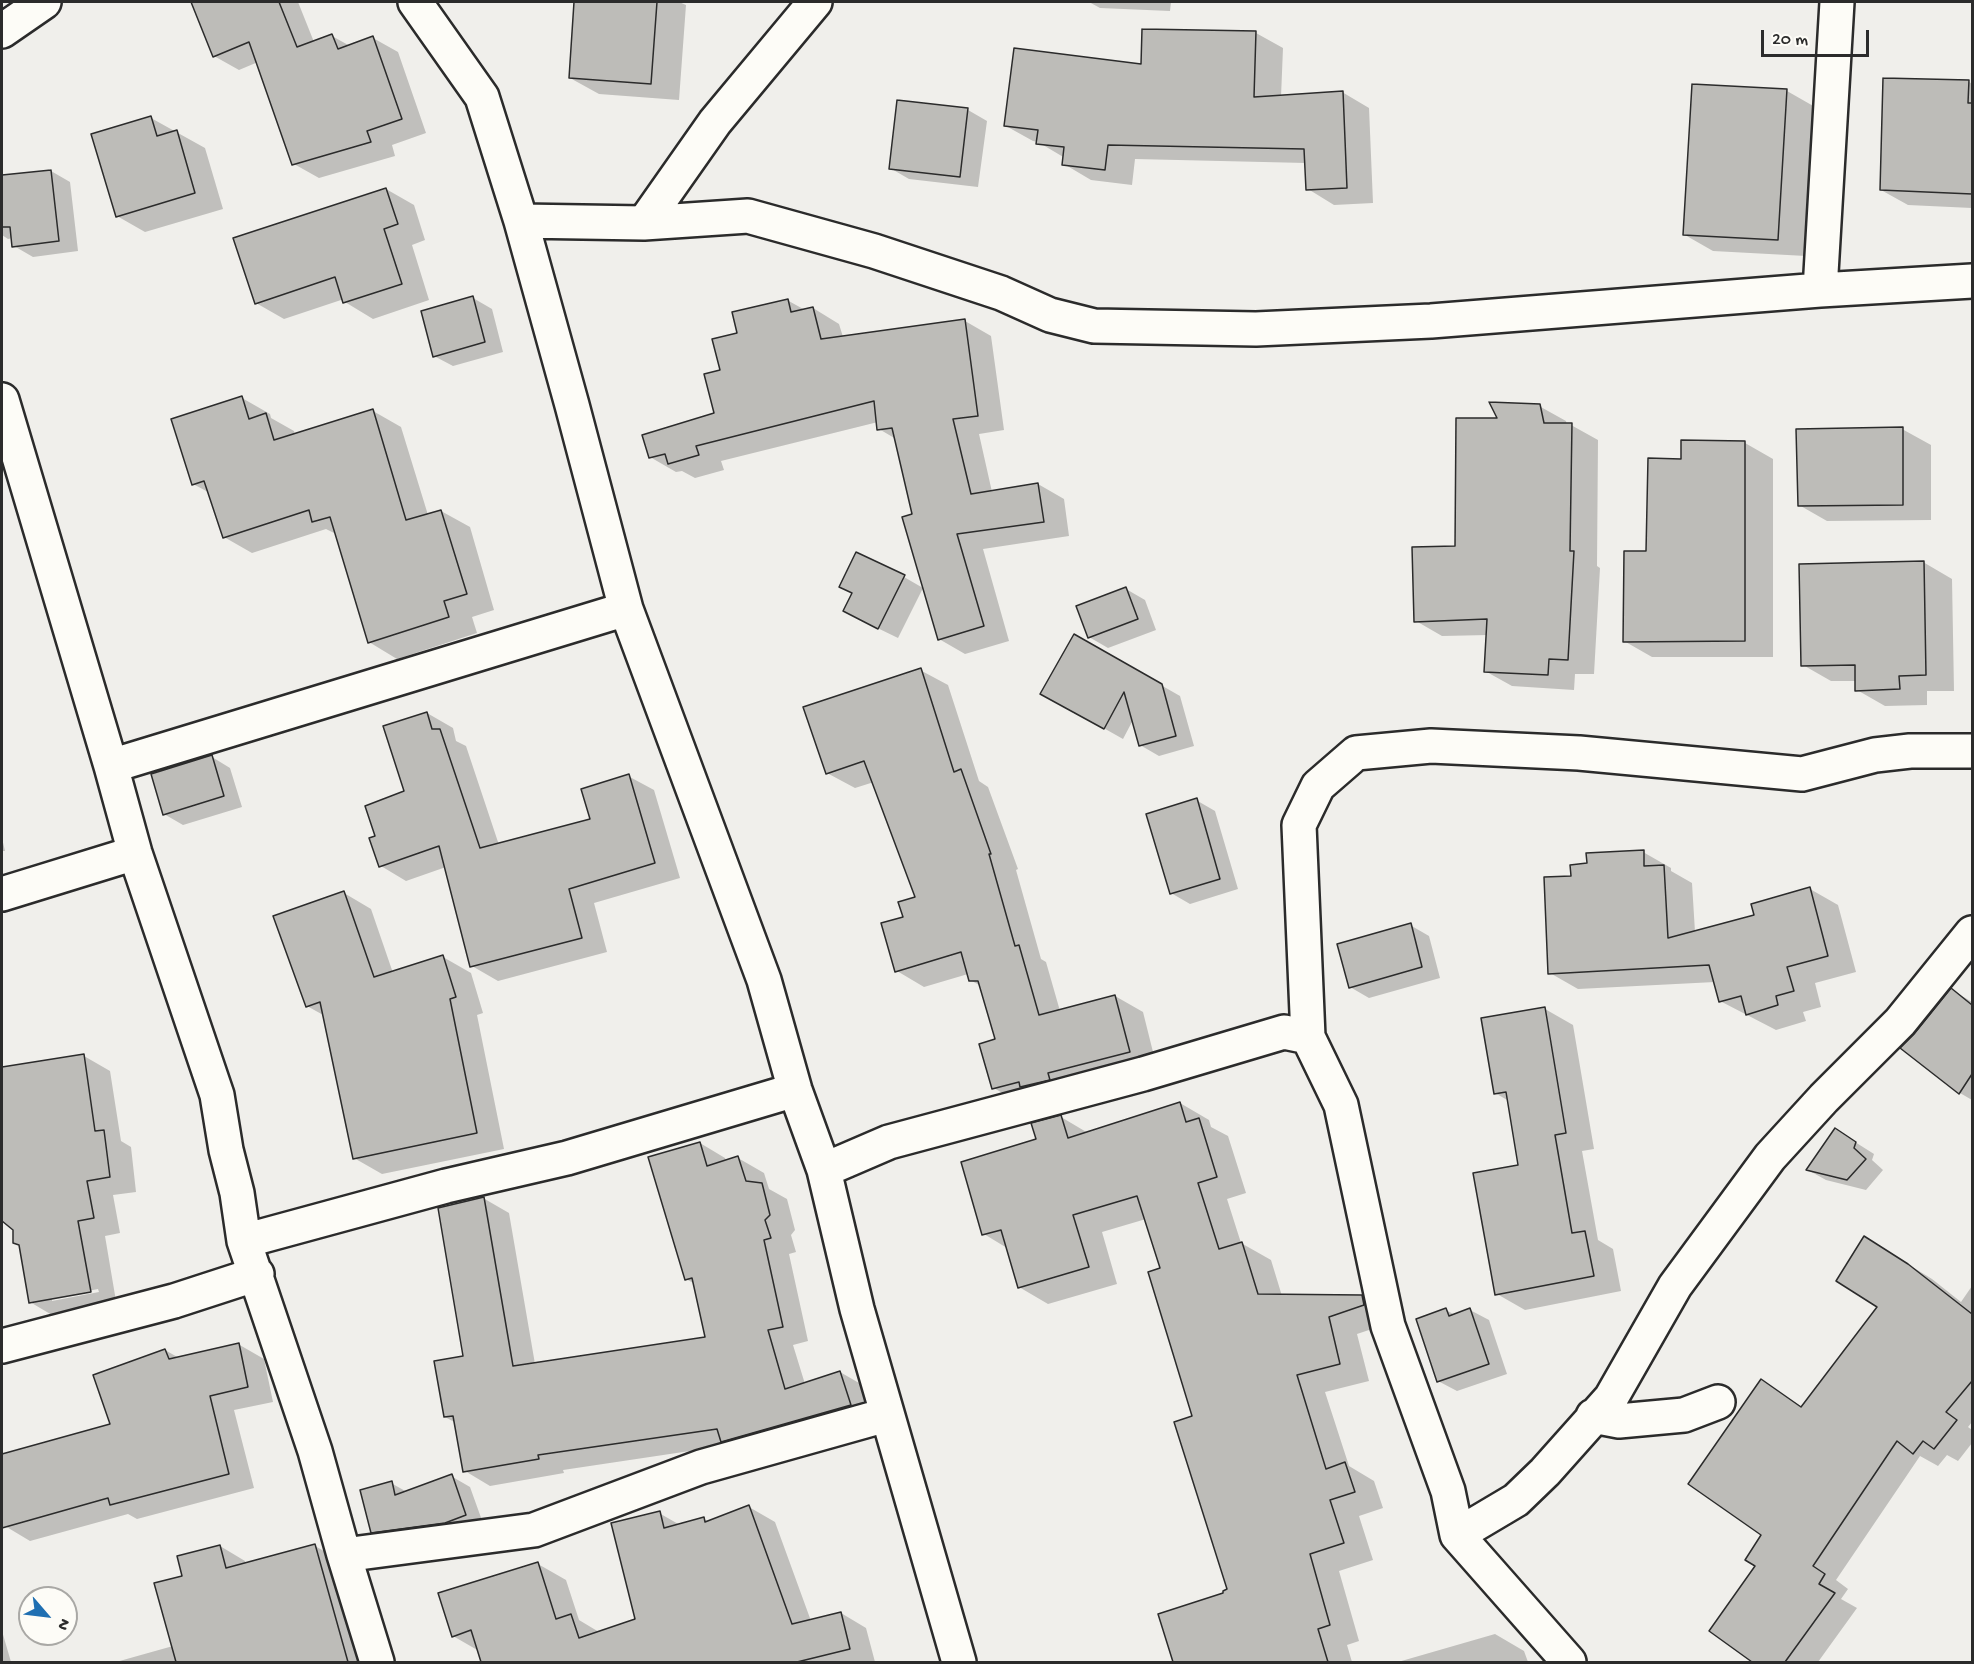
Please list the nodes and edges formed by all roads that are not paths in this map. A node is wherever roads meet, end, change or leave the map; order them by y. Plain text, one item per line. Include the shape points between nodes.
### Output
1 (44, 2) edge
2 (415, 2) edge
3 (815, 2) edge
4 (1837, 2) edge
5 (2, 31) edge
6 (521, 221) junction
7 (644, 223) junction
8 (1972, 281) edge
9 (1820, 290) junction
10 (2, 400) edge
11 (626, 609) junction
12 (1972, 751) edge
13 (111, 765) junction
14 (135, 853) junction
15 (2, 894) edge
16 (1972, 933) edge
17 (1308, 1037) junction
18 (795, 1090) junction
19 (824, 1170) junction
20 (244, 1241) junction
21 (257, 1274) junction
22 (2, 1346) edge
23 (1718, 1402) dead end
24 (886, 1415) junction
25 (1593, 1416) junction
26 (1457, 1535) junction
27 (344, 1555) junction
28 (377, 1662) edge
29 (959, 1662) edge
30 (1569, 1662) edge

1 - 5 street
2 - 6 street via 482,97
3 - 7 street via 715,122
4 - 9 street
6 - 7 street
6 - 11 street
7 - 9 street via 748,216 874,251 1001,293 1050,315 1094,326 1256,329 1431,321
8 - 9 street
10 - 13 street
11 - 13 street
11 - 18 street via 764,980
12 - 17 street via 1875,755 1802,774 1431,746 1356,753 1318,786 1299,825
13 - 14 street
14 - 15 street
14 - 20 street via 217,1095
16 - 25 street via 1900,1022 1770,1157 1675,1286 1611,1398
17 - 19 street via 1284,1032 889,1142
17 - 26 street via 1341,1105 1389,1326 1448,1491
18 - 19 street
18 - 20 street via 567,1158
19 - 24 street
20 - 21 street
21 - 22 street via 174,1301
21 - 27 street via 315,1451
23 - 25 street via 1684,1414 1619,1421
24 - 27 street via 701,1467 534,1530
24 - 29 street
25 - 26 street via 1516,1500
26 - 30 street
27 - 28 street

